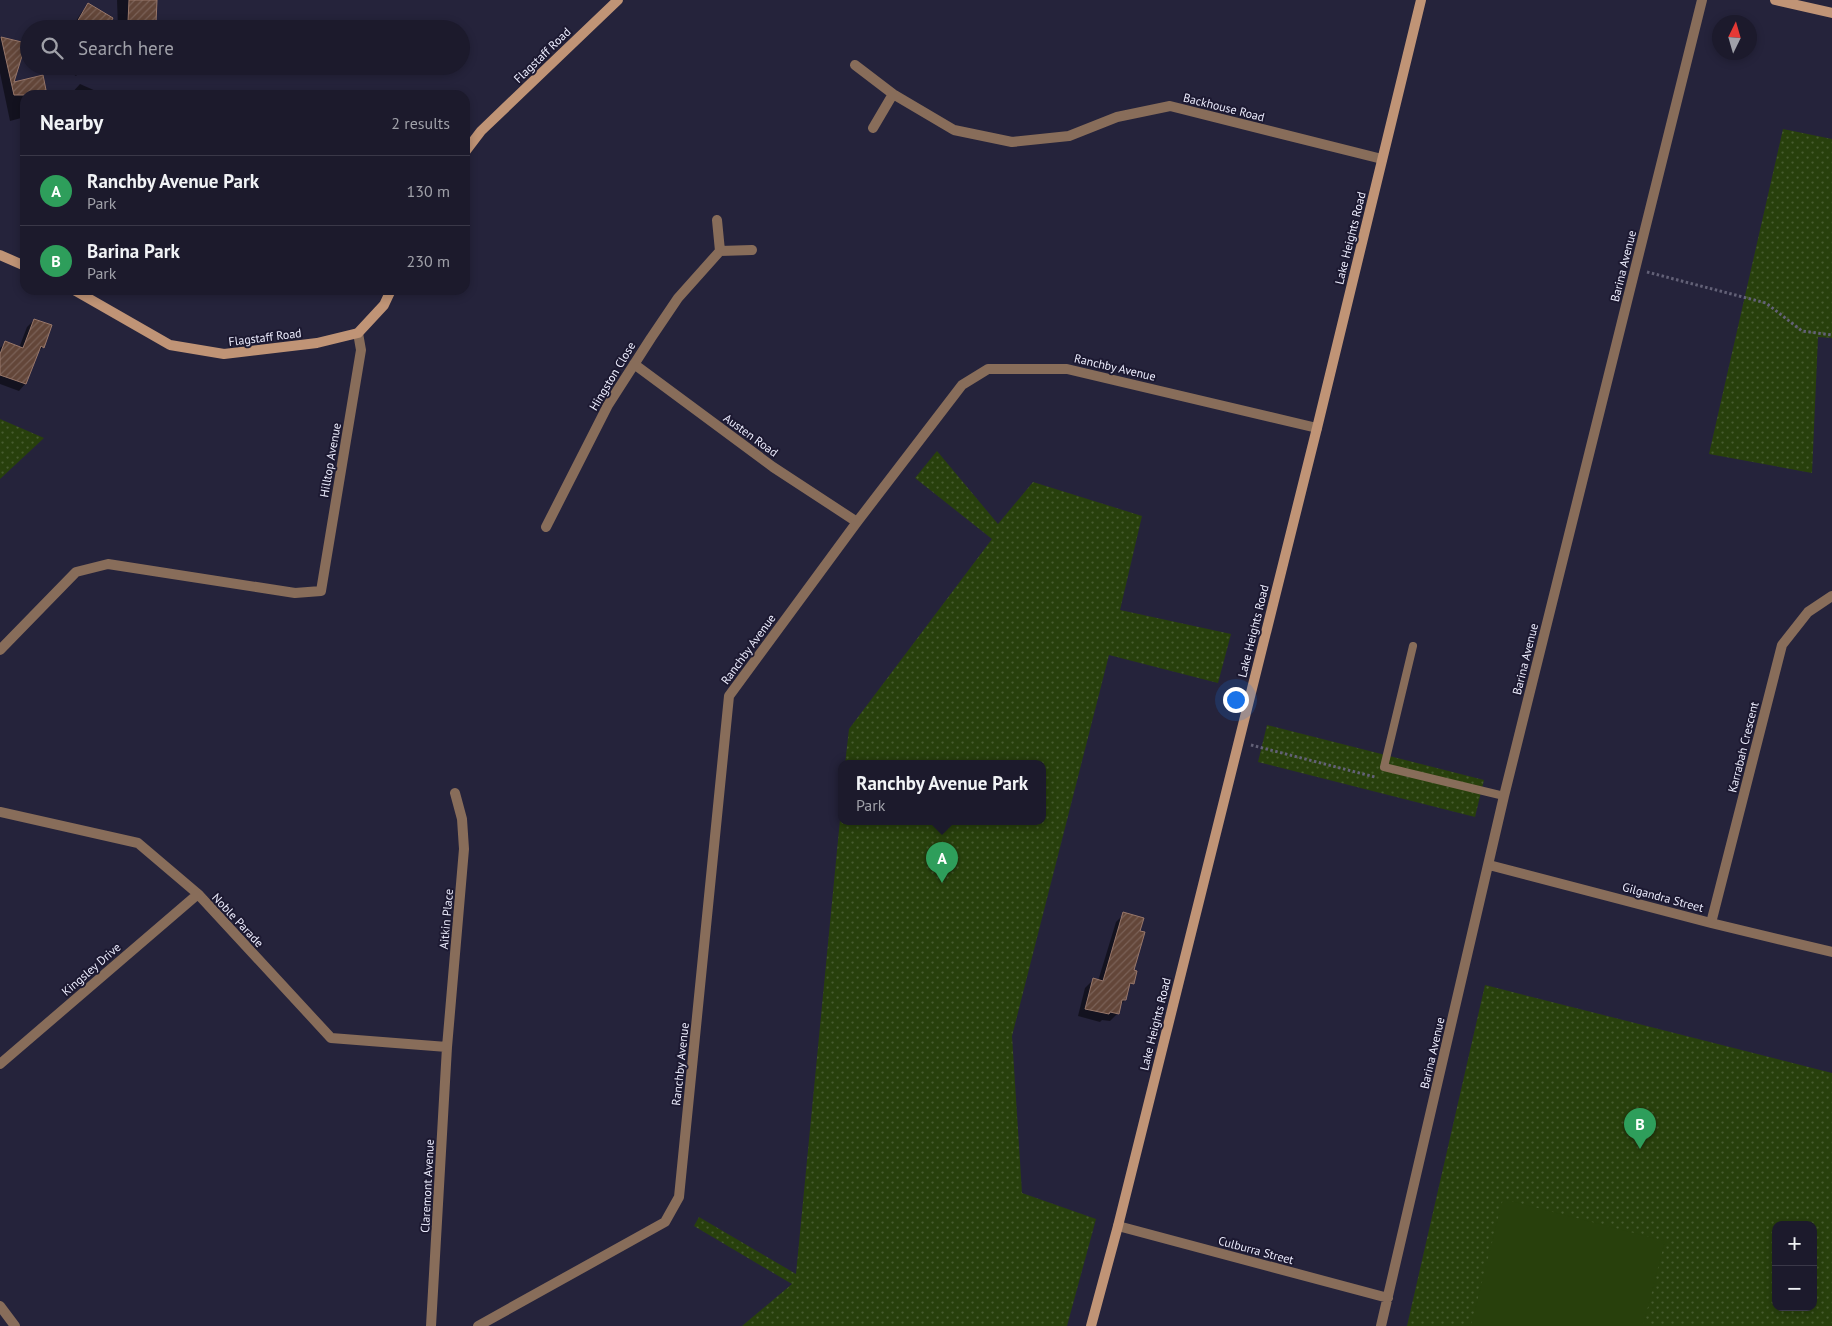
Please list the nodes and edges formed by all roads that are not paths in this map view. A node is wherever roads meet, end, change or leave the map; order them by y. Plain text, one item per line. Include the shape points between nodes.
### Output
1 (618, 0) edge
2 (1421, 0) edge
3 (1702, 0) edge
4 (1776, 0) edge
5 (1832, 13) edge
6 (855, 65) dead end
7 (893, 94) junction
8 (873, 128) dead end
9 (470, 145) edge
10 (1382, 159) junction
11 (717, 220) dead end
12 (752, 250) dead end
13 (720, 251) junction
14 (0, 255) edge
15 (20, 264) edge
16 (83, 295) edge
17 (389, 295) edge
18 (358, 333) junction
19 (634, 364) junction
20 (1317, 428) junction
21 (857, 522) junction
22 (546, 527) dead end
23 (1832, 596) edge
24 (1413, 646) dead end
25 (0, 650) edge
26 (456, 793) dead end
27 (1504, 796) junction
28 (0, 812) edge
29 (1489, 865) junction
30 (198, 894) junction
31 (1711, 923) junction
32 (1832, 952) edge
33 (447, 1047) junction
34 (0, 1064) edge
35 (1118, 1226) junction
36 (1388, 1298) junction
37 (0, 1306) edge
38 (15, 1326) edge
39 (432, 1326) edge
40 (478, 1326) edge
41 (1091, 1326) edge
42 (1381, 1326) edge

1 - 9 main road, Flagstaff Road via 481,131
2 - 10 main road, Lake Heights Road
3 - 27 street, Barina Avenue
4 - 5 main road
6 - 7 street, Backhouse Road
7 - 8 street
7 - 10 street, Backhouse Road via 954,130 1012,142 1069,136 1117,117 1170,106
10 - 20 main road, Lake Heights Road
11 - 13 street
12 - 13 street
13 - 19 street, Hingston Close via 678,298
14 - 15 main road
16 - 18 main road, Flagstaff Road via 170,346 215,353 317,343
17 - 18 main road via 384,305
18 - 25 street, Hilltop Avenue via 361,350 321,591 295,593 108,564 76,572
19 - 21 street, Austen Road via 773,466
19 - 22 street, Hingston Close via 608,405
20 - 21 street, Ranchby Avenue via 1067,369 988,369 962,385
20 - 35 main road, Lake Heights Road
21 - 40 street, Ranchby Avenue via 729,696 679,1197 664,1222
23 - 31 street, Karrabah Crescent via 1808,612 1782,646
24 - 27 lane via 1384,767
26 - 33 street, Aitkin Place via 464,849
27 - 29 street, Barina Avenue
28 - 30 street, Noble Parade via 138,843
29 - 31 street, Gilgandra Street
29 - 36 street, Barina Avenue
30 - 33 street, Noble Parade via 331,1038
30 - 34 street, Kingsley Drive
31 - 32 street, Gilgandra Street
33 - 39 street, Claremont Avenue
35 - 36 street, Culburra Street
35 - 41 main road, Lake Heights Road
36 - 42 street, Barina Avenue
37 - 38 street

